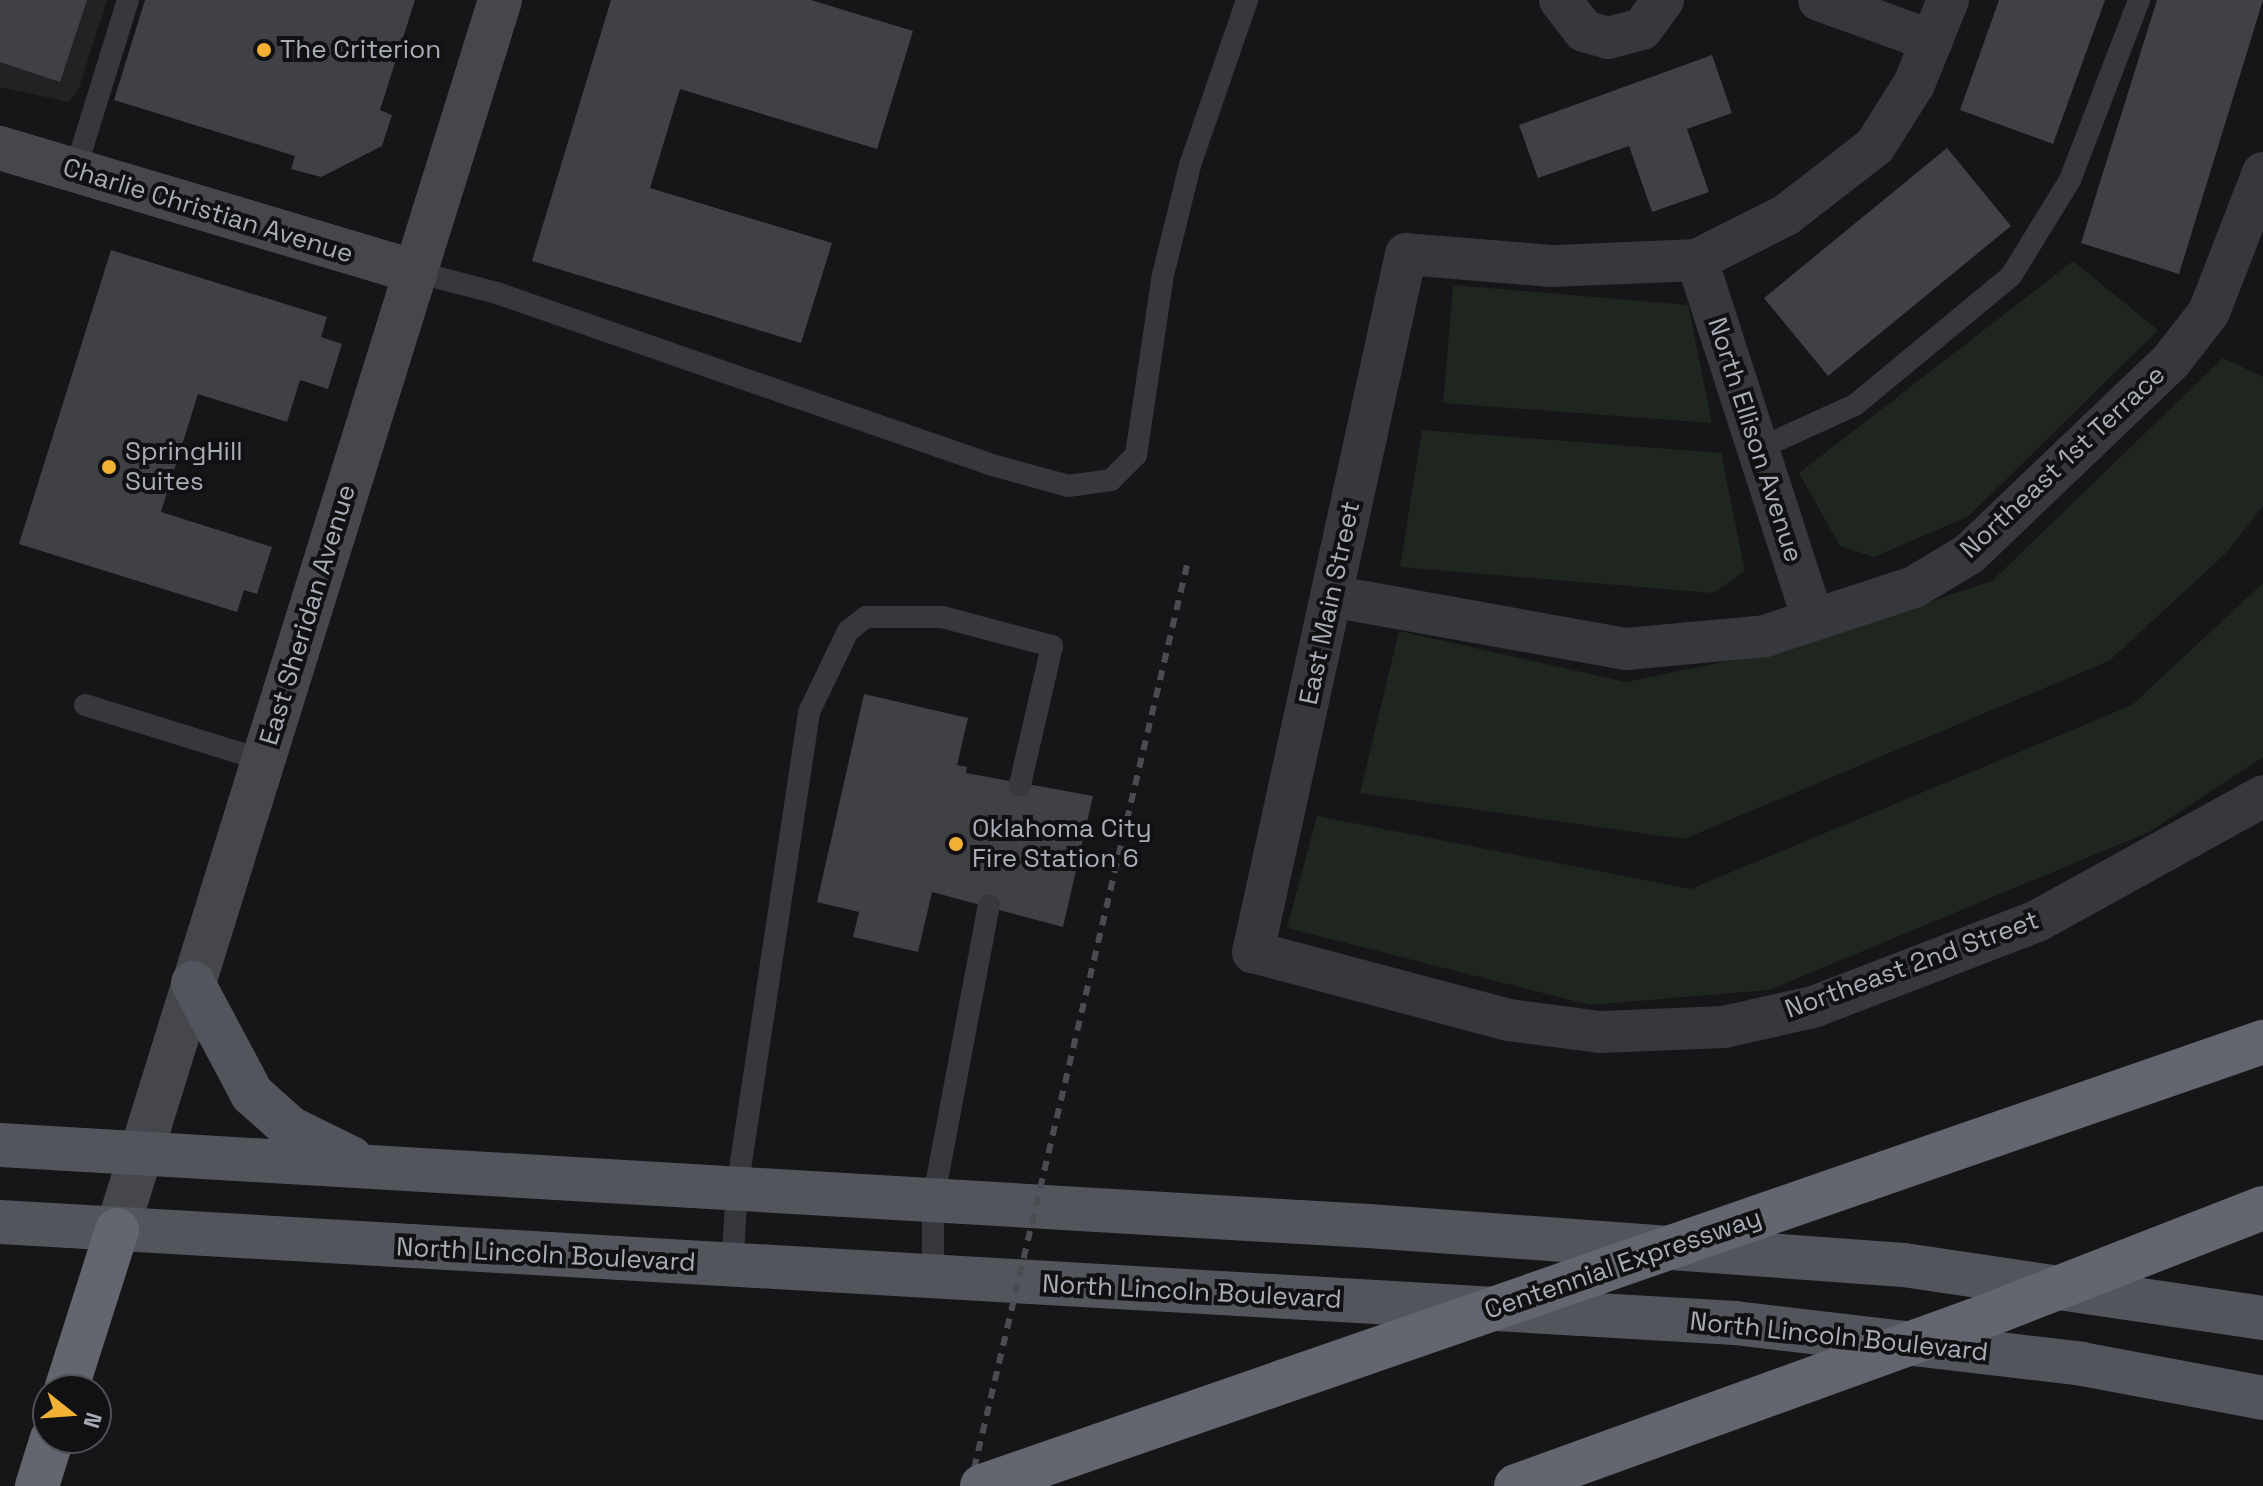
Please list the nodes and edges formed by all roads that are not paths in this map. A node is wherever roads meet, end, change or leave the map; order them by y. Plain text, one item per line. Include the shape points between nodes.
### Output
1 (128, 0) edge
2 (500, 0) edge
3 (1247, 0) edge
4 (1560, 0) edge
5 (1663, 0) edge
6 (1819, 0) edge
7 (1948, 0) edge
8 (2139, 0) edge
9 (1932, 41) junction
10 (0, 148) edge
11 (75, 171) junction
12 (2263, 173) edge
13 (1697, 260) junction
14 (416, 272) junction
15 (1758, 449) junction
16 (1331, 596) junction
17 (1813, 620) junction
18 (85, 705) dead end
19 (263, 760) junction
20 (1020, 785) dead end
21 (2263, 796) edge
22 (989, 905) dead end
23 (1253, 952) joint
24 (193, 983) junction
25 (2263, 1042) edge
26 (0, 1145) edge
27 (139, 1153) junction
28 (364, 1164) junction
29 (737, 1189) junction
30 (933, 1201) junction
31 (2263, 1208) edge
32 (0, 1222) edge
33 (117, 1230) junction
34 (732, 1266) junction
35 (933, 1277) junction
36 (2263, 1318) edge
37 (71, 1374) edge
38 (2263, 1398) edge
39 (47, 1454) edge
40 (37, 1486) edge
41 (982, 1486) edge
42 (1516, 1486) edge

1 - 11 lane
2 - 14 street, East Sheridan Avenue
3 - 14 lane via 1183,192 1163,275 1136,455 1111,480 1068,486 992,465 497,293
4 - 5 street via 1584,31 1608,38 1642,29
6 - 9 street
7 - 9 street
8 - 15 lane via 2070,180 2011,276 1855,405
9 - 13 street via 1914,84 1875,146 1786,215
10 - 11 street, Charlie Christian Avenue
11 - 14 street, Charlie Christian Avenue
12 - 17 street, Northeast 1st Terrace via 2209,312 2171,361 1969,554 1914,587
13 - 15 street, North Ellison Avenue
13 - 16 street, East Main Street via 1551,266 1406,254
14 - 19 street, East Sheridan Avenue
15 - 17 street, North Ellison Avenue
16 - 17 street, Northeast 1st Terrace via 1626,649 1765,636
16 - 23 street, East Main Street
18 - 19 lane
19 - 24 street, East Sheridan Avenue
20 - 29 lane via 1052,646 942,617 866,617 848,631 809,712
21 - 23 street, Northeast 2nd Street via 2037,921 1813,1007 1724,1027 1600,1032 1509,1020
22 - 30 lane
24 - 27 street, East Sheridan Avenue
24 - 28 main road via 252,1094 290,1128
25 - 41 highway, Centennial Expressway, bridge
26 - 27 main road
27 - 28 main road
27 - 33 street, East Sheridan Avenue
28 - 29 main road
29 - 30 main road
29 - 34 lane
30 - 35 lane
30 - 36 main road via 1904,1265
31 - 42 highway, bridge via 1973,1321
32 - 33 main road, North Lincoln Boulevard
33 - 34 main road, North Lincoln Boulevard
33 - 37 highway
34 - 35 main road, North Lincoln Boulevard
35 - 38 main road, North Lincoln Boulevard via 1735,1323 2082,1364
39 - 40 highway

